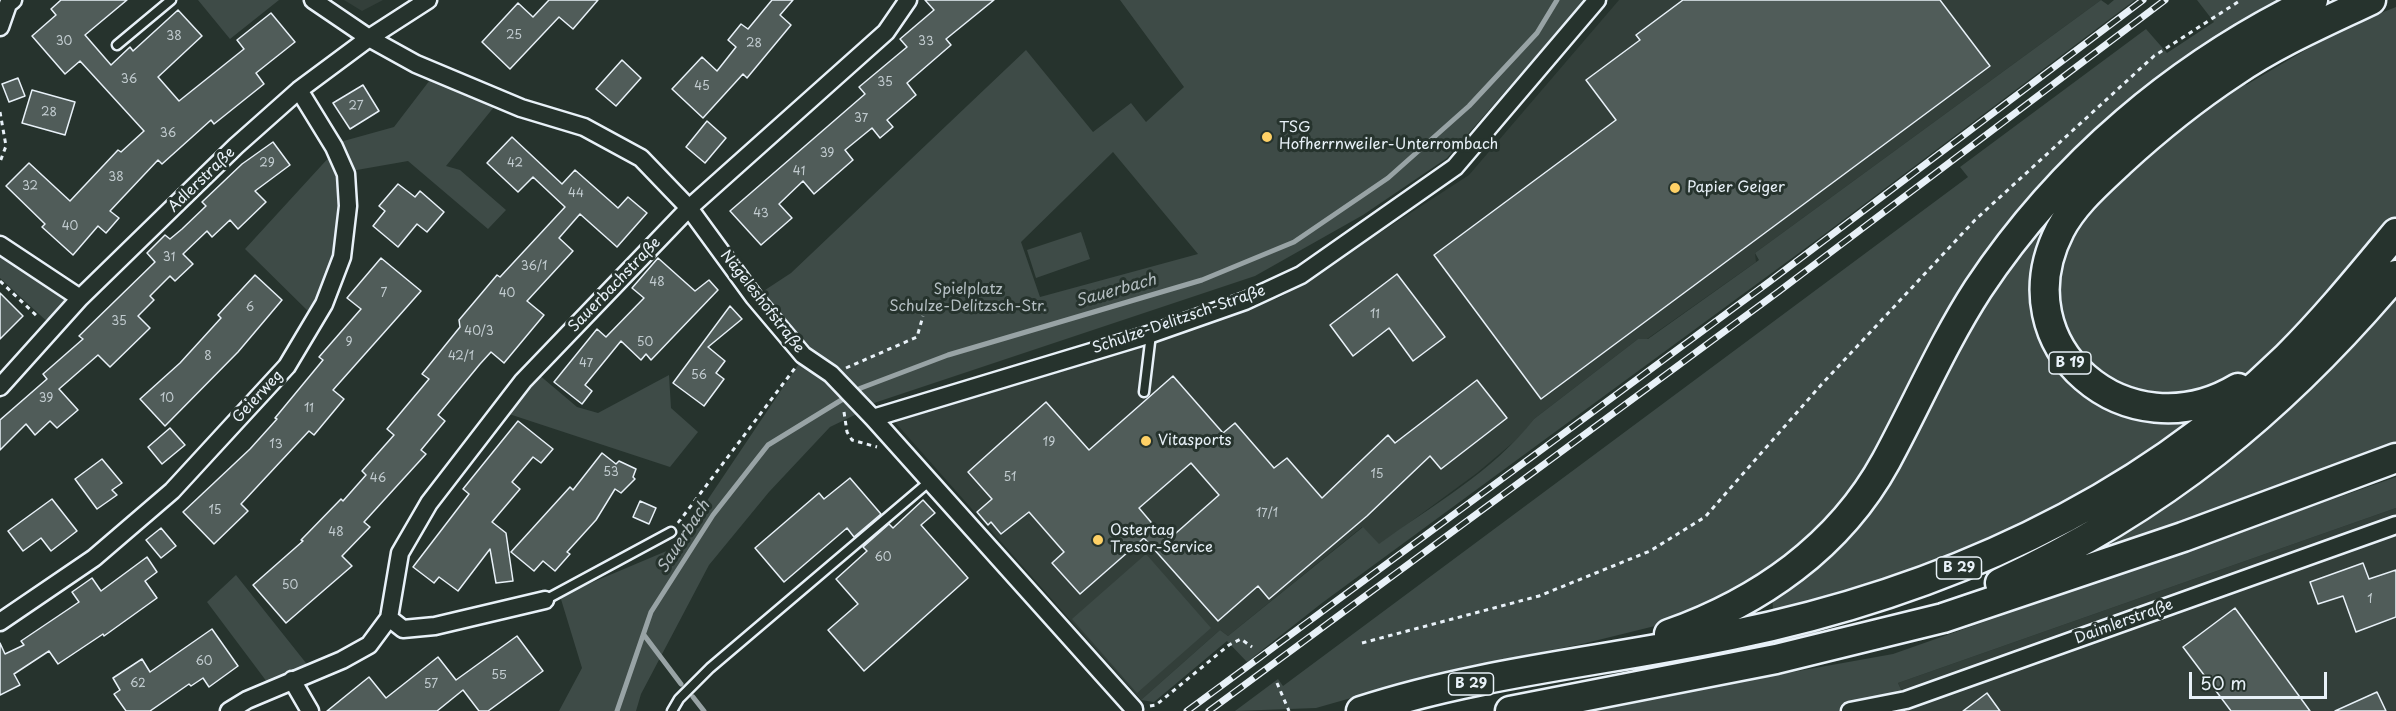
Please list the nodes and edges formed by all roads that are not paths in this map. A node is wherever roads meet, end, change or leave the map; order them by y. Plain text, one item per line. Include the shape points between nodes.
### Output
1 (13, 0) edge
2 (171, 0) edge
3 (313, 0) edge
4 (428, 0) edge
5 (908, 0) edge
6 (1597, 0) edge
7 (2313, 0) edge
8 (2371, 0) edge
9 (0, 27) edge
10 (369, 38) junction
11 (117, 45) dead end
12 (299, 90) junction
13 (689, 208) junction
14 (2396, 233) edge
15 (0, 245) edge
16 (2396, 275) edge
17 (80, 298) junction
18 (1151, 334) junction
19 (2286, 358) junction
20 (0, 387) edge
21 (1144, 392) dead end
22 (869, 414) junction
23 (2396, 458) edge
24 (930, 481) junction
25 (2396, 525) edge
26 (671, 532) road end
27 (545, 600) joint
28 (389, 618) junction
29 (0, 622) edge
30 (1893, 628) junction
31 (1581, 663) junction
32 (292, 680) junction
33 (1133, 710) edge
34 (229, 711) edge
35 (310, 711) edge
36 (672, 711) edge
37 (1361, 711) edge
38 (1510, 711) edge
39 (1850, 711) edge

1 - 9 street
2 - 11 lane
3 - 10 street, Nägeleshofstraße
4 - 10 street, Adlerstraße
5 - 13 street, Sauerbachstraße via 886,33
6 - 18 street, Schulze-Delitzsch-Straße via 1455,167 1300,275 1245,301
7 - 31 highway, B 29 via 2267,23 2185,75 2096,146 2043,202 1978,289 1885,464 1833,536 1787,575 1739,603 1689,627
8 - 19 highway, B 19 via 2236,70 2178,112 2086,194 2061,229 2051,254 2045,285 2057,340 2073,368 2098,389 2128,404 2182,408 2204,404 2234,391
10 - 12 street, Adlerstraße
10 - 13 street, Nägeleshofstraße via 416,64 521,108 584,127 641,158
12 - 17 street, Adlerstraße
12 - 29 street, Geierweg via 346,174 348,206 342,257 324,304 287,366 172,491 94,558
13 - 22 street, Nägeleshofstraße via 754,297 803,355 832,375
13 - 28 street, Sauerbachstraße via 523,381 429,503 400,553
14 - 19 highway, B 19
15 - 17 street
16 - 30 highway, B 29 via 2297,383 2236,437 2152,500 2054,558
17 - 20 street, Adlerstraße
18 - 21 lane
18 - 22 street, Schulze-Delitzsch-Straße
19 - 31 highway, B 29 via 2168,457 2085,508 1998,552 1934,578 1808,617
22 - 24 street, Nägeleshofstraße
23 - 30 highway via 2028,590 1943,618
24 - 33 street, Nägeleshofstraße
24 - 36 lane via 710,668
25 - 39 street, Daimlerstraße via 1906,700
26 - 27 lane
27 - 28 street via 435,626 403,628
28 - 32 street, Sauerbachstraße via 369,645
30 - 38 highway, B 29 via 1776,659
31 - 37 highway, B 29 via 1452,688
32 - 34 street, Sauerbachstraße
32 - 35 street

